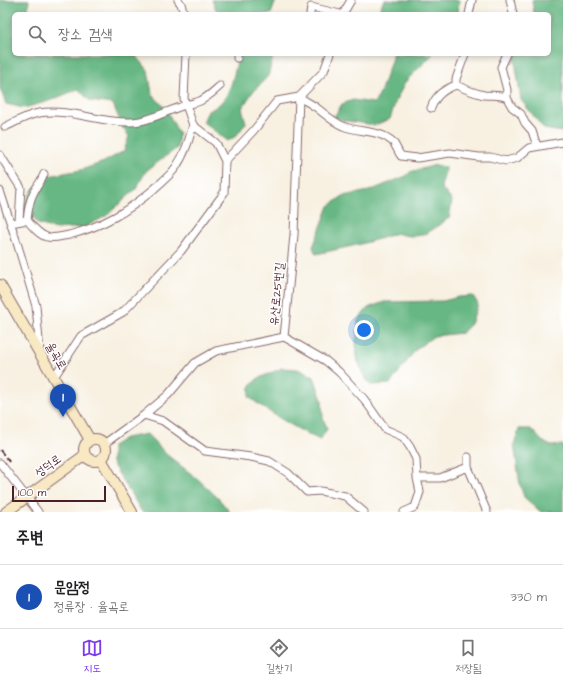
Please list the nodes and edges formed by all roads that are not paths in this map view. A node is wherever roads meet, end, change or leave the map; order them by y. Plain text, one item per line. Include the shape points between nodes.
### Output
1 (178, 0) edge
2 (351, 0) edge
3 (472, 0) edge
4 (510, 0) edge
5 (183, 12) edge
6 (310, 12) edge
7 (332, 12) edge
8 (344, 12) edge
9 (469, 12) edge
10 (512, 12) edge
11 (186, 56) edge
12 (329, 56) edge
13 (464, 56) edge
14 (505, 56) edge
15 (456, 85) junction
16 (220, 86) dead end
17 (299, 97) junction
18 (507, 98) junction
19 (186, 105) junction
20 (431, 108) dead end
21 (193, 125) junction
22 (5, 127) dead end
23 (563, 142) edge
24 (537, 146) junction
25 (0, 155) edge
26 (225, 161) junction
27 (44, 174) dead end
28 (0, 191) edge
29 (23, 221) junction
30 (11, 223) junction
31 (0, 285) edge
32 (284, 337) junction
33 (40, 354) junction
34 (54, 377) junction
35 (144, 415) junction
36 (90, 440) junction
37 (104, 444) junction
38 (85, 455) junction
39 (468, 457) dead end
40 (101, 459) junction
41 (0, 463) edge
42 (468, 467) junction
43 (417, 478) junction
44 (26, 497) junction
45 (417, 509) edge
46 (6, 512) edge
47 (38, 512) edge
48 (132, 512) edge
49 (364, 512) edge
50 (404, 512) edge
51 (487, 512) edge

1 - 5 street
2 - 8 street
3 - 9 street
4 - 10 street
6 - 7 street via 311,7
11 - 19 street
12 - 17 street via 324,71
13 - 15 street
14 - 18 street via 501,67
15 - 18 street via 471,92
15 - 20 street via 435,99
16 - 19 street via 199,102
17 - 24 street via 344,126 385,137 393,143 401,156 417,158 450,154 506,161 517,158 529,148
17 - 26 street via 277,101
17 - 32 street, 유산로25번길 via 294,236
18 - 24 street via 532,131
19 - 21 street
19 - 22 street via 132,122 58,112 38,113
21 - 26 street via 216,143
21 - 29 street via 185,152 175,169 144,198 120,215 104,223 51,238 45,237
23 - 24 street
25 - 29 street via 21,188
26 - 34 street via 224,193 181,251 124,312 81,336
27 - 29 street via 30,199
28 - 30 street
29 - 30 street
30 - 33 street via 36,306
31 - 33 street, 율곡로
32 - 35 street via 216,351 195,363 168,395
32 - 43 street, 유산로25번길 via 326,361 364,399 385,429 403,437 416,458
33 - 34 street, 율곡로
34 - 36 street, 율곡로
35 - 37 street
35 - 49 street via 163,421 205,451 269,461 288,473 307,492 320,491 345,496
36 - 37 street via 97,439
36 - 38 street via 85,445
37 - 40 street via 106,450
38 - 40 street via 94,461
38 - 44 street, 성덕로
39 - 42 street
40 - 48 street
41 - 44 street
42 - 43 street via 440,478
42 - 51 street
43 - 45 street, 유산로25번길 via 420,492
44 - 46 street, 성덕로
44 - 47 street
45 - 50 street

